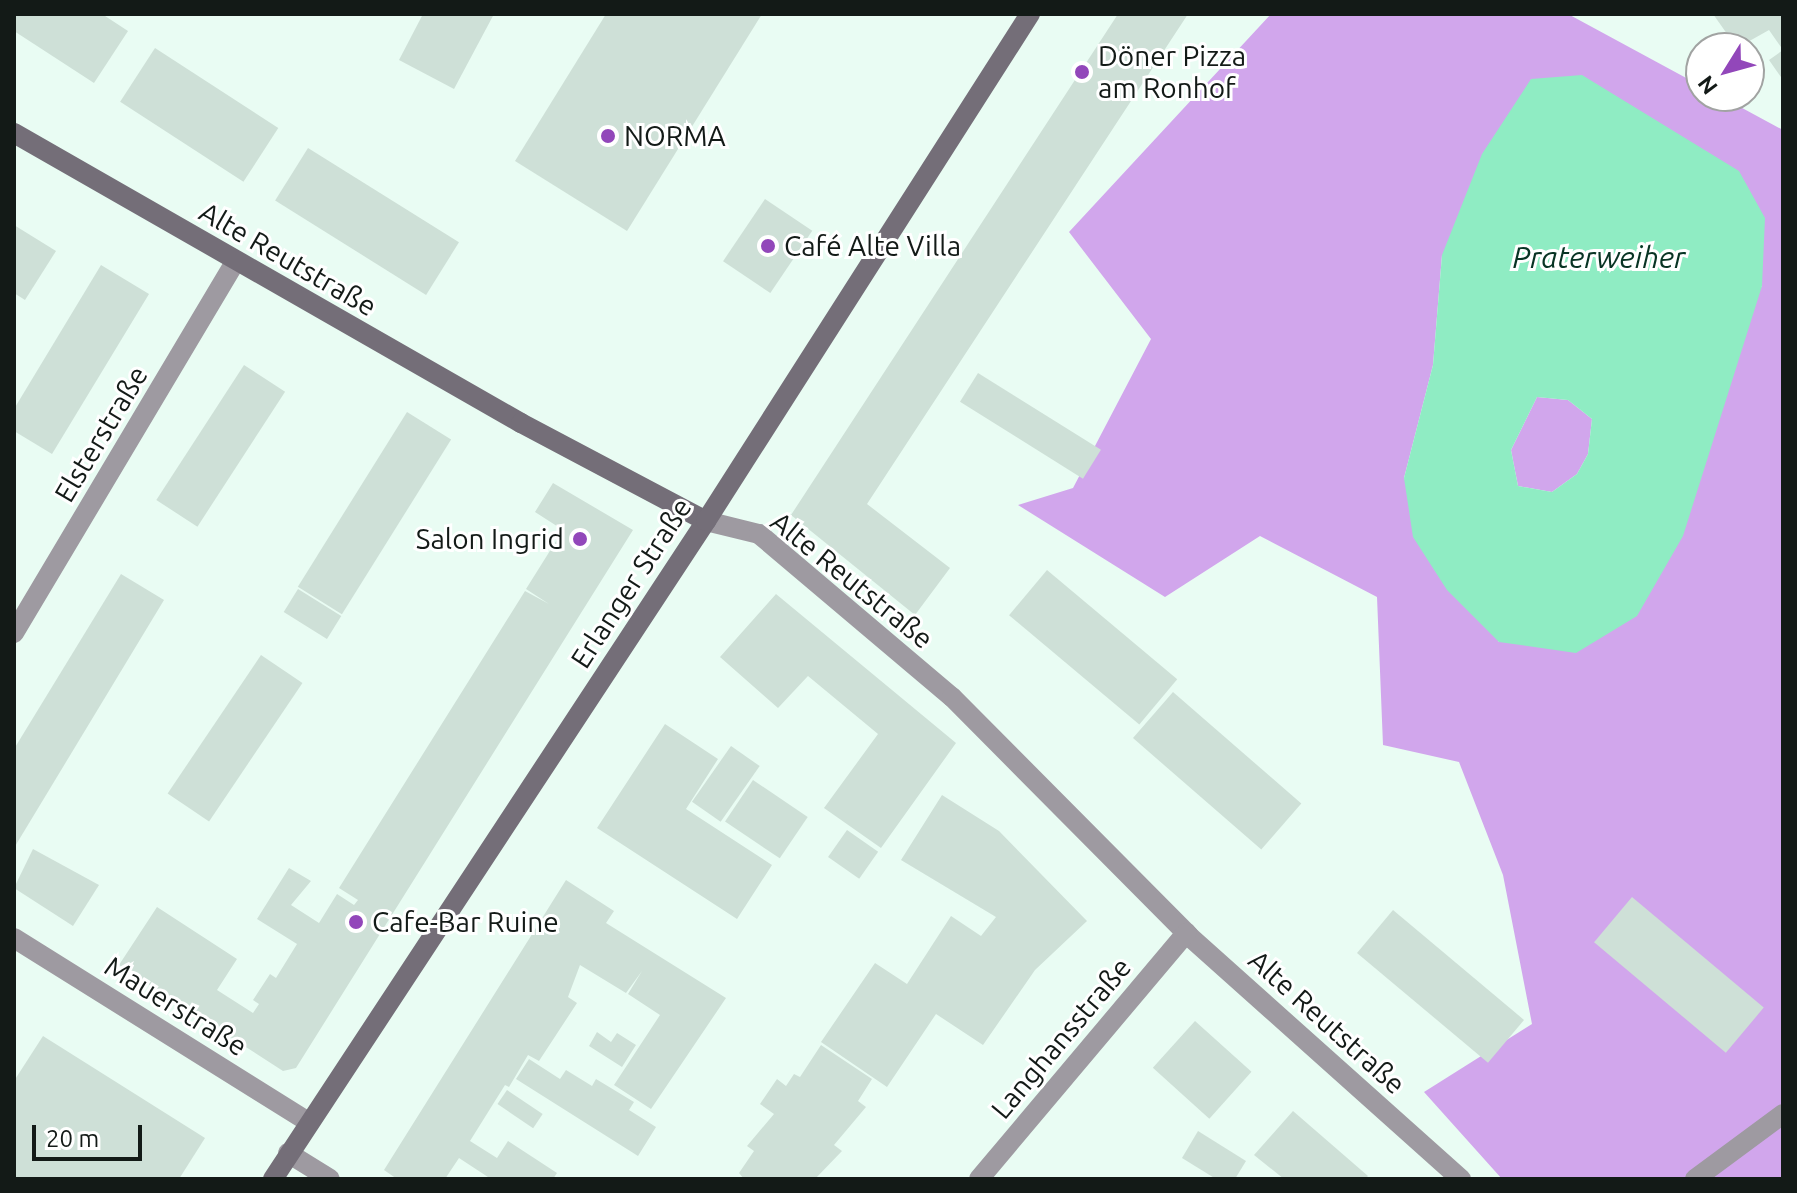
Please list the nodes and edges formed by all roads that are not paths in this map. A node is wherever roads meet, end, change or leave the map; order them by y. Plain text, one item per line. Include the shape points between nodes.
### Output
1 (1030, 14) edge
2 (14, 133) edge
3 (235, 262) junction
4 (706, 521) junction
5 (14, 633) edge
6 (1186, 933) junction
7 (14, 938) edge
8 (1783, 1114) edge
9 (308, 1122) junction
10 (288, 1153) junction
11 (273, 1179) edge
12 (330, 1179) edge
13 (979, 1179) edge
14 (1461, 1179) edge
15 (1695, 1179) edge

1 - 4 main road, Erlanger Straße
2 - 3 main road, Alte Reutstraße
3 - 4 main road, Alte Reutstraße
3 - 5 street, Elsterstraße
4 - 6 street, Alte Reutstraße via 759,534 952,697
4 - 9 main road, Erlanger Straße
6 - 13 street, Langhansstraße
6 - 14 street, Alte Reutstraße
7 - 9 street, Mauerstraße
8 - 15 street
9 - 10 main road, Erlanger Straße
10 - 11 main road, Erlanger Straße
10 - 12 street

